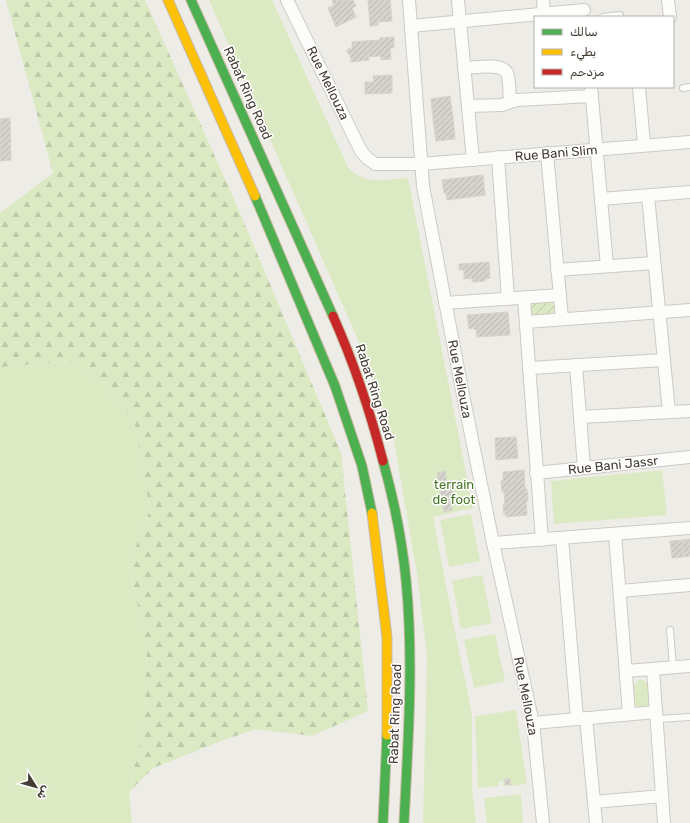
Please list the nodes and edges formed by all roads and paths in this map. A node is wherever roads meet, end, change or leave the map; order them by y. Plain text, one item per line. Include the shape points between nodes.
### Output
1 (168, 0) edge
2 (287, 0) edge
3 (409, 0) edge
4 (458, 0) edge
5 (543, 0) edge
6 (668, 0) edge
7 (192, 1) edge
8 (584, 9) edge
9 (539, 15) edge
10 (620, 15) dead end
11 (612, 16) edge
12 (670, 16) edge
13 (460, 22) junction
14 (411, 26) junction
15 (464, 68) junction
16 (690, 87) edge
17 (639, 88) edge
18 (683, 88) dead end
19 (591, 91) edge
20 (510, 102) junction
21 (468, 106) junction
22 (690, 142) edge
23 (644, 145) junction
24 (596, 149) junction
25 (547, 153) junction
26 (498, 158) junction
27 (473, 160) junction
28 (421, 164) junction
29 (690, 192) edge
30 (648, 196) junction
31 (601, 199) junction
32 (654, 263) junction
33 (607, 266) junction
34 (557, 270) junction
35 (560, 295) junction
36 (524, 298) junction
37 (508, 299) junction
38 (445, 303) junction
39 (690, 310) edge
40 (659, 312) junction
41 (562, 319) junction
42 (526, 322) junction
43 (664, 360) junction
44 (576, 365) junction
45 (529, 368) junction
46 (690, 411) edge
47 (669, 412) junction
48 (580, 417) junction
49 (690, 457) edge
50 (584, 468) junction
51 (536, 473) junction
52 (690, 528) edge
53 (615, 534) junction
54 (562, 538) junction
55 (542, 540) junction
56 (493, 543) junction
57 (690, 585) edge
58 (620, 591) junction
59 (670, 630) dead end
60 (690, 666) edge
61 (673, 667) junction
62 (653, 669) junction
63 (626, 671) junction
64 (629, 714) junction
65 (656, 715) junction
66 (690, 717) edge
67 (582, 718) junction
68 (533, 723) junction
69 (662, 796) junction
70 (594, 802) junction
71 (383, 823) edge
72 (404, 823) edge
73 (543, 823) edge
74 (596, 823) edge
75 (664, 823) edge

1 - 71 highway, Rabat Ring Road via 324,356 361,461 376,540 388,648
2 - 28 street, Rue Mellouza via 364,155 375,164
3 - 14 street
4 - 13 street
5 - 9 street
6 - 12 street
7 - 72 highway, Rabat Ring Road via 348,349 366,400 390,485 407,586 410,638
8 - 9 street
9 - 13 street
10 - 11 lane
13 - 14 street
13 - 15 street
14 - 28 street
15 - 20 street via 496,66 504,69 508,75
15 - 21 street
16 - 18 lane
17 - 23 street
19 - 20 street
19 - 24 street
20 - 21 street
21 - 27 street
22 - 23 street, Rue Bani Slim
23 - 24 street, Rue Bani Slim
24 - 25 street, Rue Bani Slim
24 - 31 street
25 - 26 street, Rue Bani Slim
25 - 34 street
26 - 27 street, Rue Bani Slim
26 - 37 street
27 - 28 street, Rue Bani Slim
28 - 38 street, Rue Mellouza
29 - 30 street
30 - 31 street
30 - 32 street
31 - 33 street
32 - 33 street
32 - 40 street
33 - 34 street
34 - 35 street
35 - 36 street
35 - 41 street
36 - 37 street
36 - 42 street
37 - 38 street
38 - 56 street, Rue Mellouza
39 - 40 street
40 - 41 street
40 - 43 street
41 - 42 street
42 - 45 street
43 - 44 street
43 - 47 street
44 - 45 street
44 - 48 street
45 - 51 street
46 - 47 street
47 - 48 street
48 - 50 street
49 - 50 street, Rue Bani Jassr
50 - 51 street, Rue Bani Jassr
51 - 55 street
52 - 53 street
53 - 54 street
53 - 58 street
54 - 55 street
54 - 67 street
55 - 56 street
56 - 68 street, Rue Mellouza
57 - 58 street
58 - 63 street
59 - 61 lane
60 - 61 street
61 - 62 street
62 - 63 street
62 - 65 street
63 - 64 street
64 - 65 street
64 - 67 street
65 - 66 lane
65 - 69 street
67 - 68 street
67 - 70 street
68 - 73 street, Rue Mellouza
69 - 70 street
69 - 75 street
70 - 74 street

